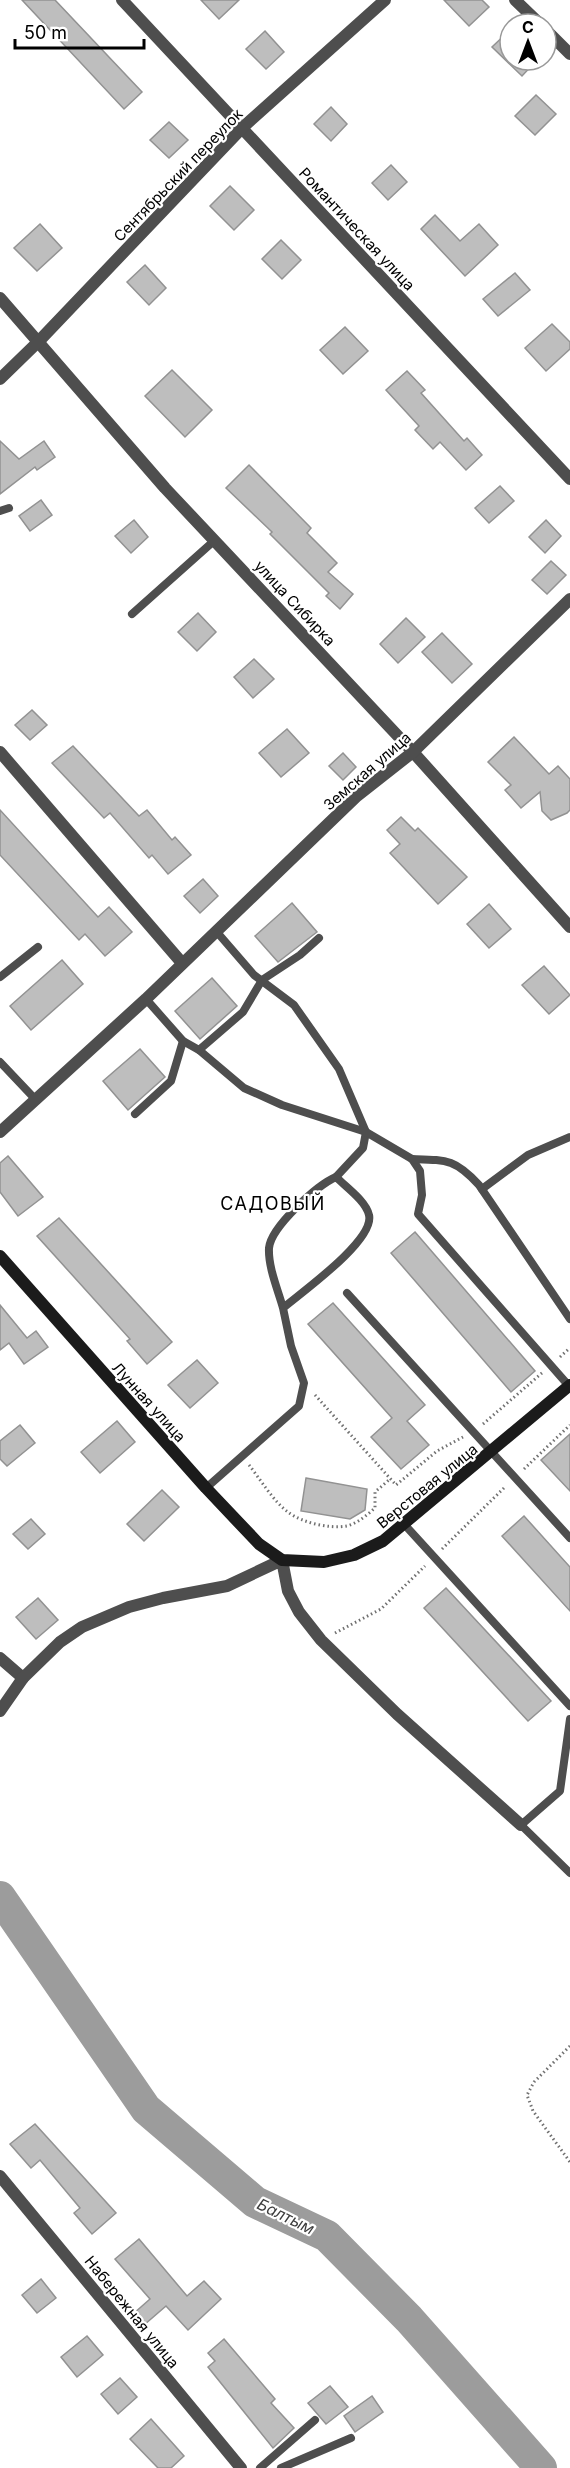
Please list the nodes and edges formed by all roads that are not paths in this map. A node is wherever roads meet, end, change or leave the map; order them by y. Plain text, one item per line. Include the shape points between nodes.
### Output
1 (122, 0) edge
2 (385, 0) edge
3 (515, 0) edge
4 (528, 12) edge
5 (558, 42) edge
6 (570, 54) edge
7 (242, 129) junction
8 (0, 298) edge
9 (39, 341) junction
10 (0, 379) edge
11 (570, 479) edge
12 (9, 508) dead end
13 (0, 511) edge
14 (215, 540) junction
15 (570, 599) edge
16 (132, 614) dead end
17 (0, 752) edge
18 (413, 752) junction
19 (570, 927) edge
20 (216, 931) junction
21 (319, 938) dead end
22 (38, 947) dead end
23 (182, 963) junction
24 (0, 977) edge
25 (262, 980) junction
26 (146, 999) junction
27 (183, 1041) junction
28 (199, 1050) junction
29 (0, 1062) edge
30 (36, 1100) junction
31 (135, 1114) dead end
32 (0, 1132) edge
33 (366, 1132) junction
34 (570, 1137) edge
35 (412, 1159) junction
36 (336, 1177) junction
37 (482, 1189) junction
38 (0, 1256) edge
39 (347, 1293) dead end
40 (283, 1308) junction
41 (570, 1319) edge
42 (569, 1385) edge
43 (493, 1451) junction
44 (206, 1488) junction
45 (404, 1524) junction
46 (570, 1538) edge
47 (282, 1560) junction
48 (0, 1658) edge
49 (23, 1678) junction
50 (570, 1706) edge
51 (0, 1711) edge
52 (570, 1719) edge
53 (521, 1825) junction
54 (570, 1873) edge
55 (0, 2175) edge
56 (315, 2420) dead end
57 (351, 2438) dead end
58 (241, 2468) edge
59 (260, 2468) edge
60 (280, 2468) edge

1 - 7 street, Романтическая улица
2 - 7 street, Сентябрьский переулок
3 - 4 street
5 - 6 street
7 - 9 street, Сентябрьский переулок
7 - 11 street, Романтическая улица
8 - 9 street, улица Сибирка
9 - 10 street, Сентябрьский переулок
9 - 14 street, улица Сибирка via 165,488
12 - 13 lane
14 - 16 lane
14 - 18 street, улица Сибирка
15 - 18 street, Земская улица
17 - 23 street
18 - 19 street, улица Сибирка
18 - 20 street, Земская улица via 357,796
20 - 23 street, Земская улица
20 - 25 lane
21 - 25 lane via 282,969
22 - 24 lane
23 - 26 street, Земская улица
25 - 28 lane via 243,1012
25 - 33 lane via 294,1005 323,1045 339,1069
26 - 27 lane
26 - 30 street, Земская улица
27 - 28 lane
27 - 31 lane via 171,1081
28 - 33 lane via 244,1088 282,1105
29 - 30 lane
30 - 32 street, Земская улица
33 - 35 lane
33 - 36 lane via 363,1148
34 - 37 lane via 528,1155
35 - 37 lane via 448,1161 462,1167
35 - 42 lane via 420,1171 422,1195 418,1214
36 - 40 lane via 311,1194 271,1240 269,1250
36 - 40 lane via 369,1212 367,1231 352,1249
37 - 41 lane
38 - 44 street, Лунная улица
39 - 43 lane
40 - 44 lane via 304,1383 299,1406
42 - 43 street, Верстовая улица
43 - 45 street, Верстовая улица
43 - 46 lane
44 - 47 street, Лунная улица via 259,1544
45 - 47 street, Верстовая улица via 383,1541 354,1555 324,1562
45 - 50 lane
47 - 49 street via 227,1586 163,1598 103,1617 60,1642
47 - 53 street via 288,1591 318,1636 397,1714
48 - 49 street
49 - 51 street
52 - 53 lane via 560,1791
53 - 54 lane
55 - 58 street, Набережная улица
56 - 59 lane
57 - 60 lane

